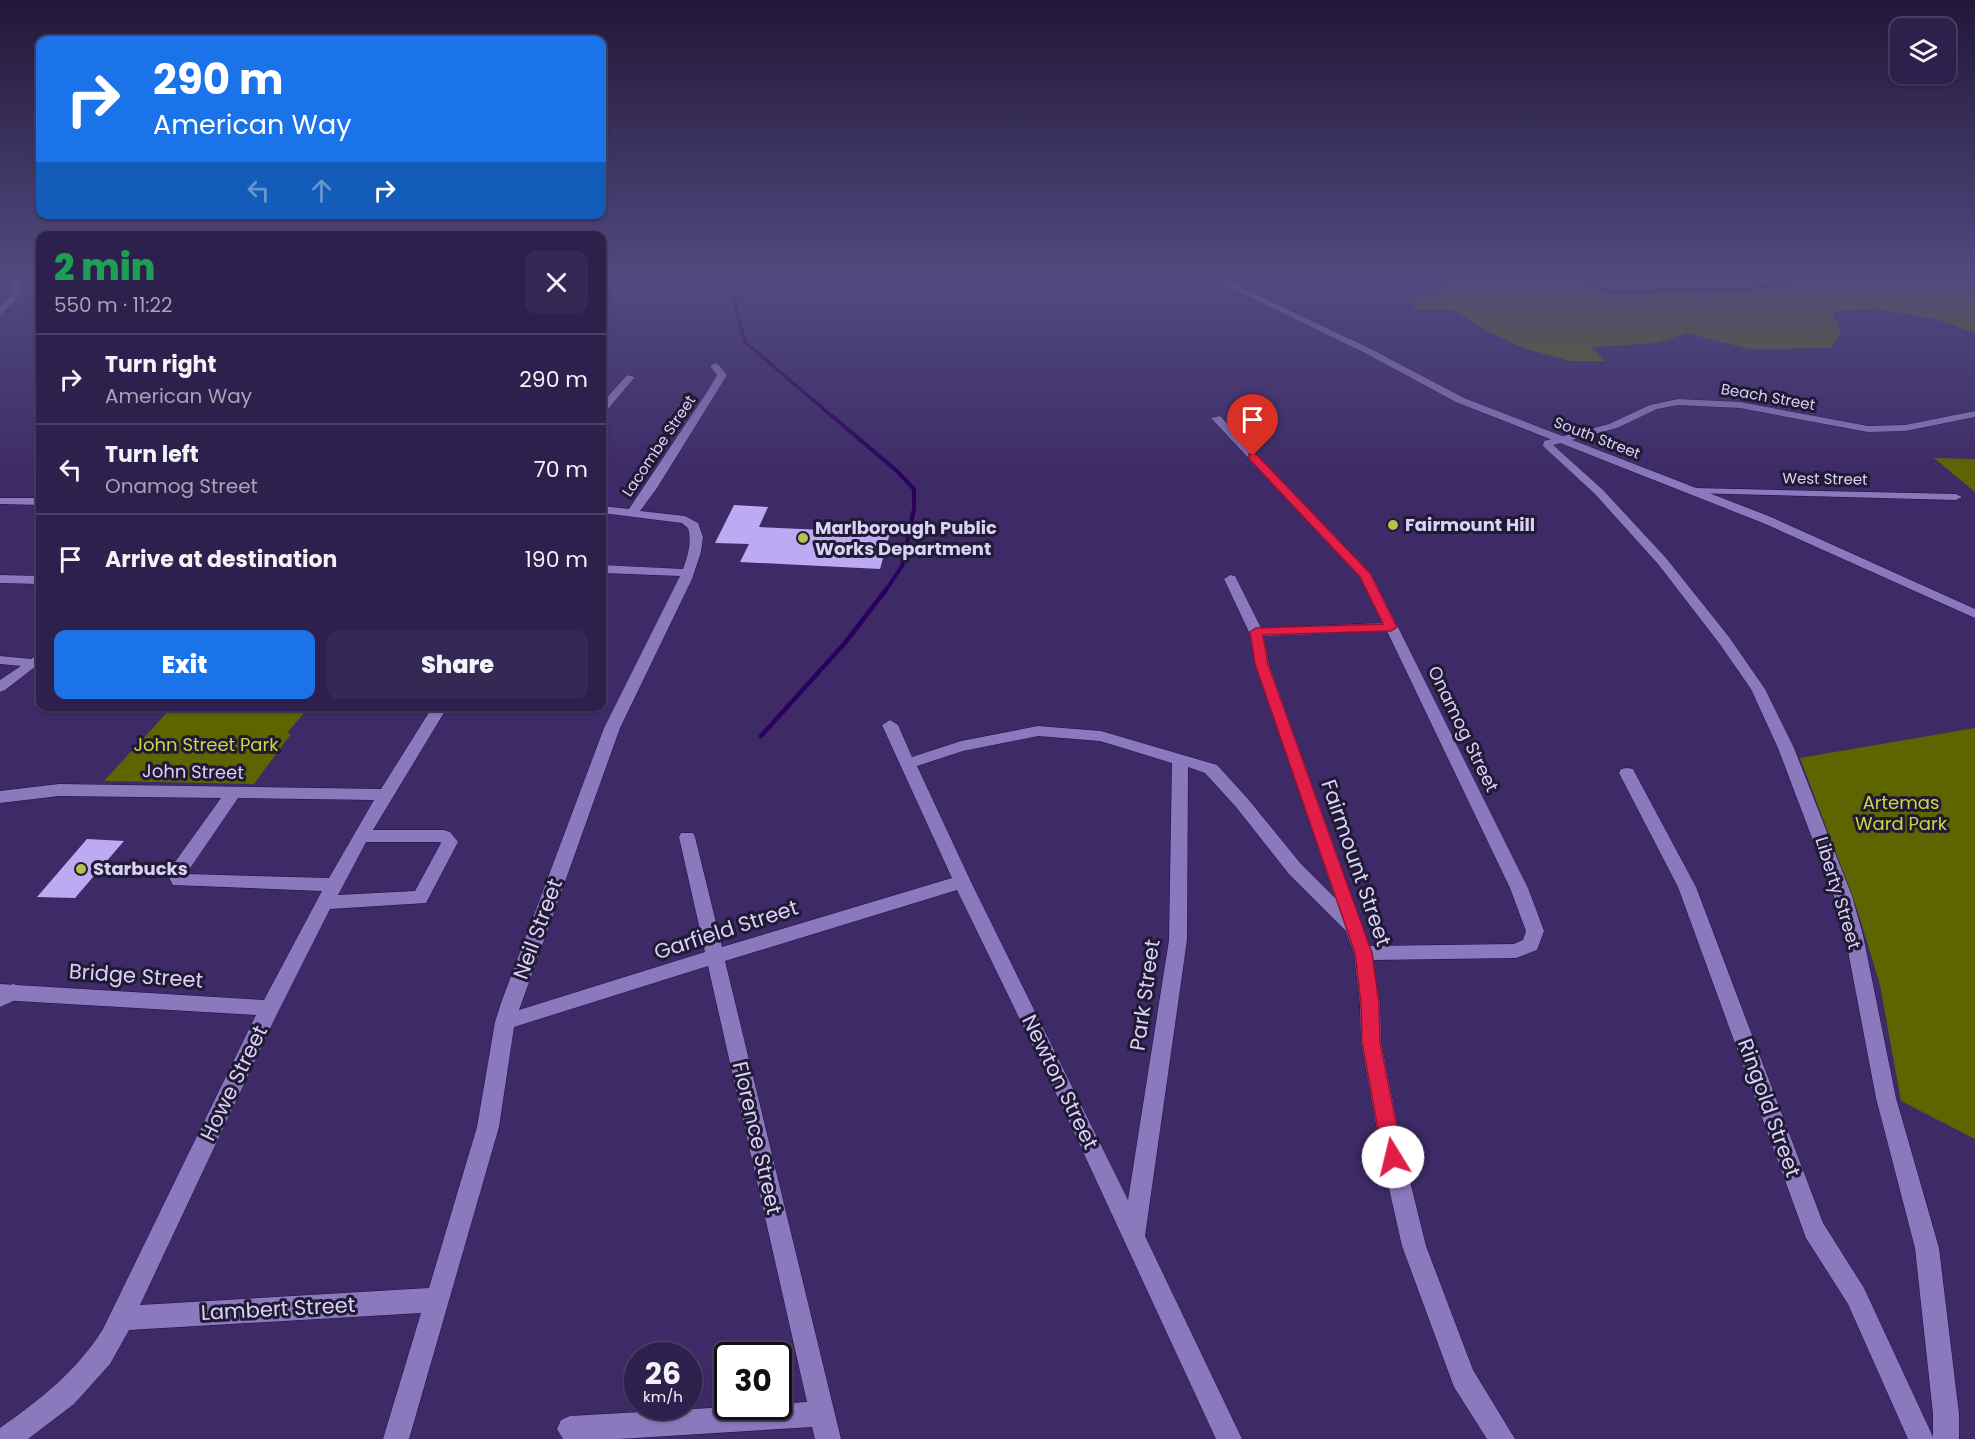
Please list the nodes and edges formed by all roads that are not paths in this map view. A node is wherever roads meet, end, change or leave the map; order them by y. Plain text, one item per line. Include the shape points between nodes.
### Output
1 (1354, 345) edge
2 (715, 366) dead end
3 (630, 377) dead end
4 (606, 404) edge
5 (1975, 414) edge
6 (1216, 418) dead end
7 (1560, 440) junction
8 (1694, 492) junction
9 (1956, 497) dead end
10 (0, 501) edge
11 (36, 502) edge
12 (606, 509) edge
13 (633, 512) junction
14 (606, 569) edge
15 (688, 573) junction
16 (0, 579) edge
17 (1230, 579) dead end
18 (36, 580) edge
19 (1975, 614) edge
20 (1391, 627) junction
21 (1256, 632) junction
22 (0, 660) edge
23 (36, 660) edge
24 (0, 687) edge
25 (438, 711) edge
26 (890, 725) dead end
27 (1180, 759) junction
28 (907, 764) junction
29 (1627, 773) dead end
30 (234, 792) junction
31 (385, 795) junction
32 (0, 797) edge
33 (362, 836) junction
34 (687, 837) dead end
35 (962, 882) junction
36 (330, 893) junction
37 (1354, 929) junction
38 (1363, 953) junction
39 (715, 956) junction
40 (4, 994) edge
41 (269, 1008) junction
42 (506, 1022) junction
43 (1133, 1236) junction
44 (435, 1300) junction
45 (122, 1318) junction
46 (825, 1427) edge
47 (570, 1429) dead end
48 (6, 1439) edge
49 (396, 1439) edge
50 (1229, 1439) edge
51 (1502, 1439) edge
52 (1921, 1439) edge
53 (1946, 1439) edge

1 - 7 street, South Street via 1460,400
2 - 13 street, Lacombe Street via 722,375
3 - 4 street
5 - 7 street, Beach Street via 1876,430 1731,404 1678,402
6 - 20 street, Onamog Street via 1366,575
7 - 8 street, South Street
7 - 53 street, Liberty Street via 1548,442 1548,446 1607,501 1662,561 1758,689 1812,813 1854,935 1886,1098 1927,1248
8 - 9 street, West Street
8 - 19 street, South Street via 1774,523
10 - 11 street
12 - 13 street, Neil Street
13 - 15 street, Neil Street via 685,520 694,526 697,537
14 - 15 street
15 - 42 street, Neil Street via 612,728
16 - 18 street
17 - 21 street, Fairmount Street
20 - 21 street
20 - 38 street, Onamog Street via 1519,888 1535,931 1530,945 1500,953
21 - 37 street, Fairmount Street via 1262,664
22 - 23 street
23 - 24 street
25 - 31 street, Howe Street
26 - 28 street, Newton Street
27 - 28 street via 1101,736 1038,731 961,746
27 - 37 street via 1210,769 1295,869
27 - 43 street, Park Street via 1178,940
28 - 35 street, Newton Street
29 - 52 street, Ringold Street via 1687,887 1814,1230 1856,1296
30 - 31 street, John Street
30 - 32 street, John Street via 59,790
30 - 36 street via 176,874 179,880
31 - 33 street, Howe Street
33 - 36 street, Howe Street
33 - 36 street via 444,836 450,842 420,898
34 - 39 street, Florence Street
35 - 39 street, Garfield Street
35 - 43 street, Newton Street
36 - 41 street, Howe Street
37 - 38 street, Fairmount Street
38 - 51 street, Fairmount Street via 1371,1042 1414,1246 1463,1378
39 - 42 street, Garfield Street
39 - 46 street, Florence Street
40 - 41 street, Bridge Street
41 - 45 street, Howe Street
42 - 44 street, Neil Street via 488,1127
43 - 50 street, Newton Street
44 - 45 street, Lambert Street
44 - 49 street, Neil Street
45 - 48 street, Howe Street via 98,1362 72,1391
46 - 47 street

